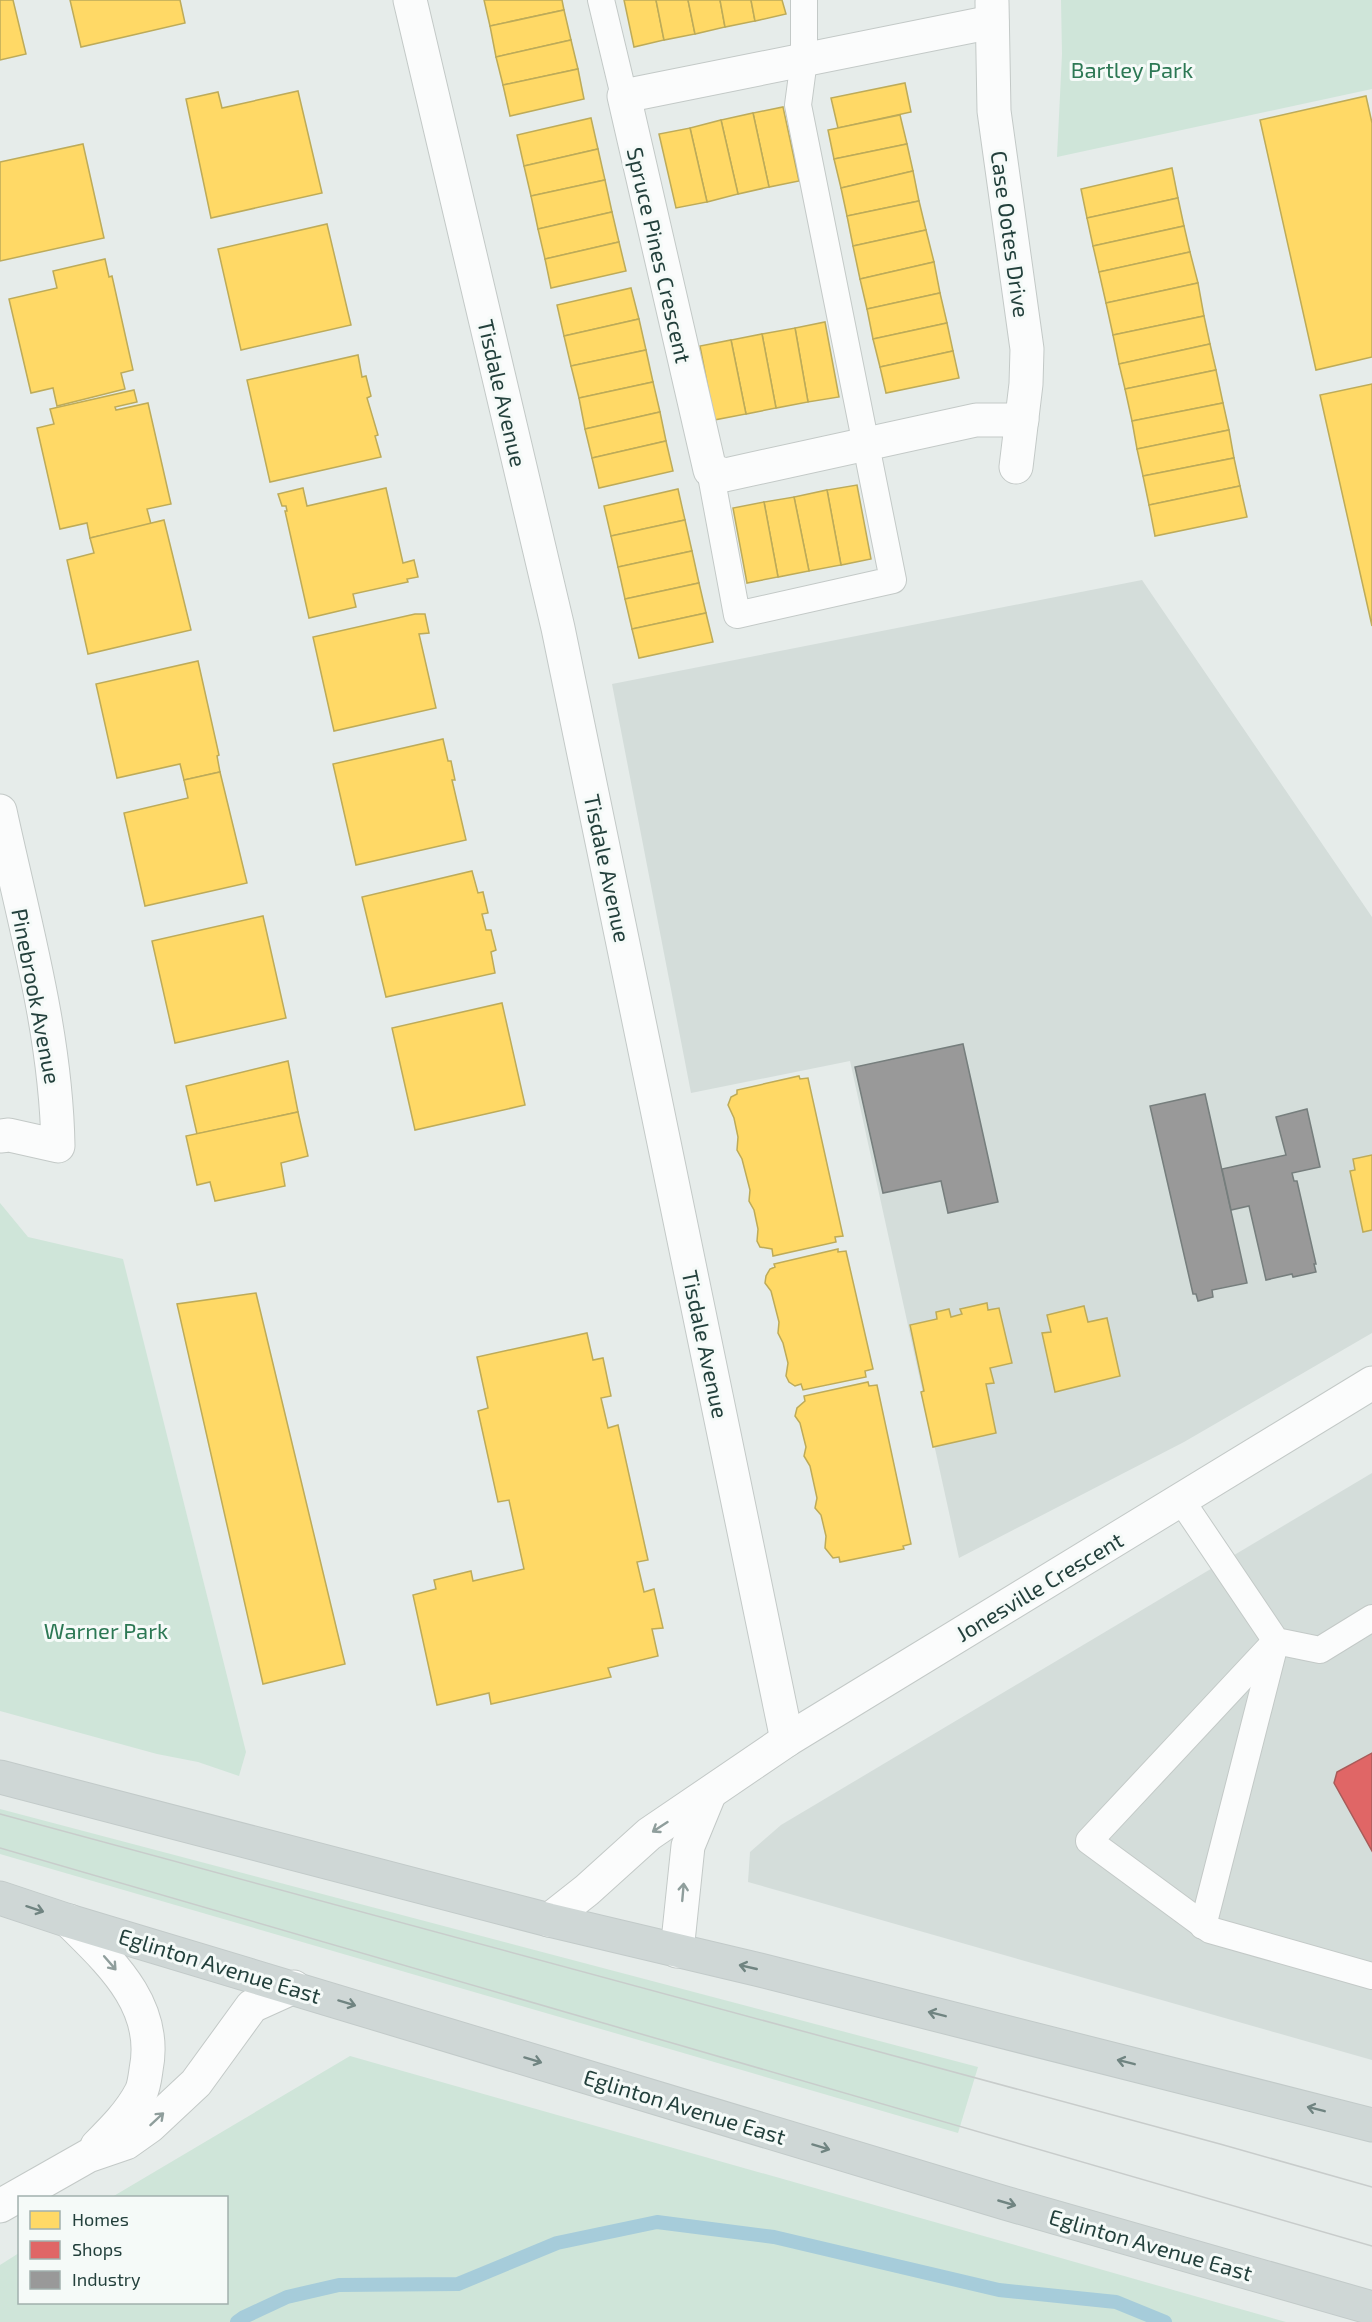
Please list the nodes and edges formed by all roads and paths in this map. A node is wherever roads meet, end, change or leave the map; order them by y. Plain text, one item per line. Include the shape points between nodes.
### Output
1 (410, 0) edge
2 (601, 0) edge
3 (804, 0) edge
4 (992, 11) edge
5 (804, 60) junction
6 (624, 96) junction
7 (1022, 420) junction
8 (865, 444) junction
9 (1016, 467) dead end
10 (710, 470) junction
11 (0, 811) edge
12 (0, 1136) edge
13 (1372, 1383) edge
14 (1181, 1500) junction
15 (1372, 1618) edge
16 (1276, 1641) junction
17 (787, 1740) junction
18 (0, 1777) edge
19 (709, 1795) junction
20 (0, 1898) edge
21 (549, 1920) junction
22 (69, 1921) junction
23 (1203, 1926) junction
24 (677, 1951) junction
25 (1372, 1976) edge
26 (294, 1987) junction
27 (1372, 2125) edge
28 (88, 2156) junction
29 (0, 2206) edge
30 (1372, 2308) edge

1 - 17 street, Tisdale Avenue via 558,628
2 - 6 lane
3 - 5 lane
4 - 5 street
4 - 7 street, Case Ootes Drive via 994,111 1027,349
5 - 6 street
5 - 8 lane via 798,105
6 - 10 street, Spruce Pines Crescent
7 - 8 street via 976,420
7 - 9 street, Case Ootes Drive
8 - 10 street via 725,475
8 - 10 lane via 893,580 737,615
11 - 12 street, Pinebrook Avenue via 50,1041 58,1146
13 - 14 street, Jonesville Crescent
14 - 16 lane
14 - 17 street, Jonesville Crescent
15 - 16 lane via 1320,1650
16 - 23 lane
16 - 23 lane via 1089,1841
17 - 19 street, Jonesville Crescent
18 - 21 main road
19 -> 21 street, Jonesville Crescent via 649,1834
24 -> 19 street via 688,1846
20 -> 22 main road, Eglinton Avenue East
21 - 24 main road
22 - 26 main road, Eglinton Avenue East
22 -> 28 street via 131,1988 147,2034 149,2057 142,2090 128,2113
23 - 25 lane
27 -> 24 main road
28 -> 26 street via 126,2143 150,2126 196,2083 252,2006
26 -> 30 main road, Eglinton Avenue East via 1005,2203
28 - 29 street

